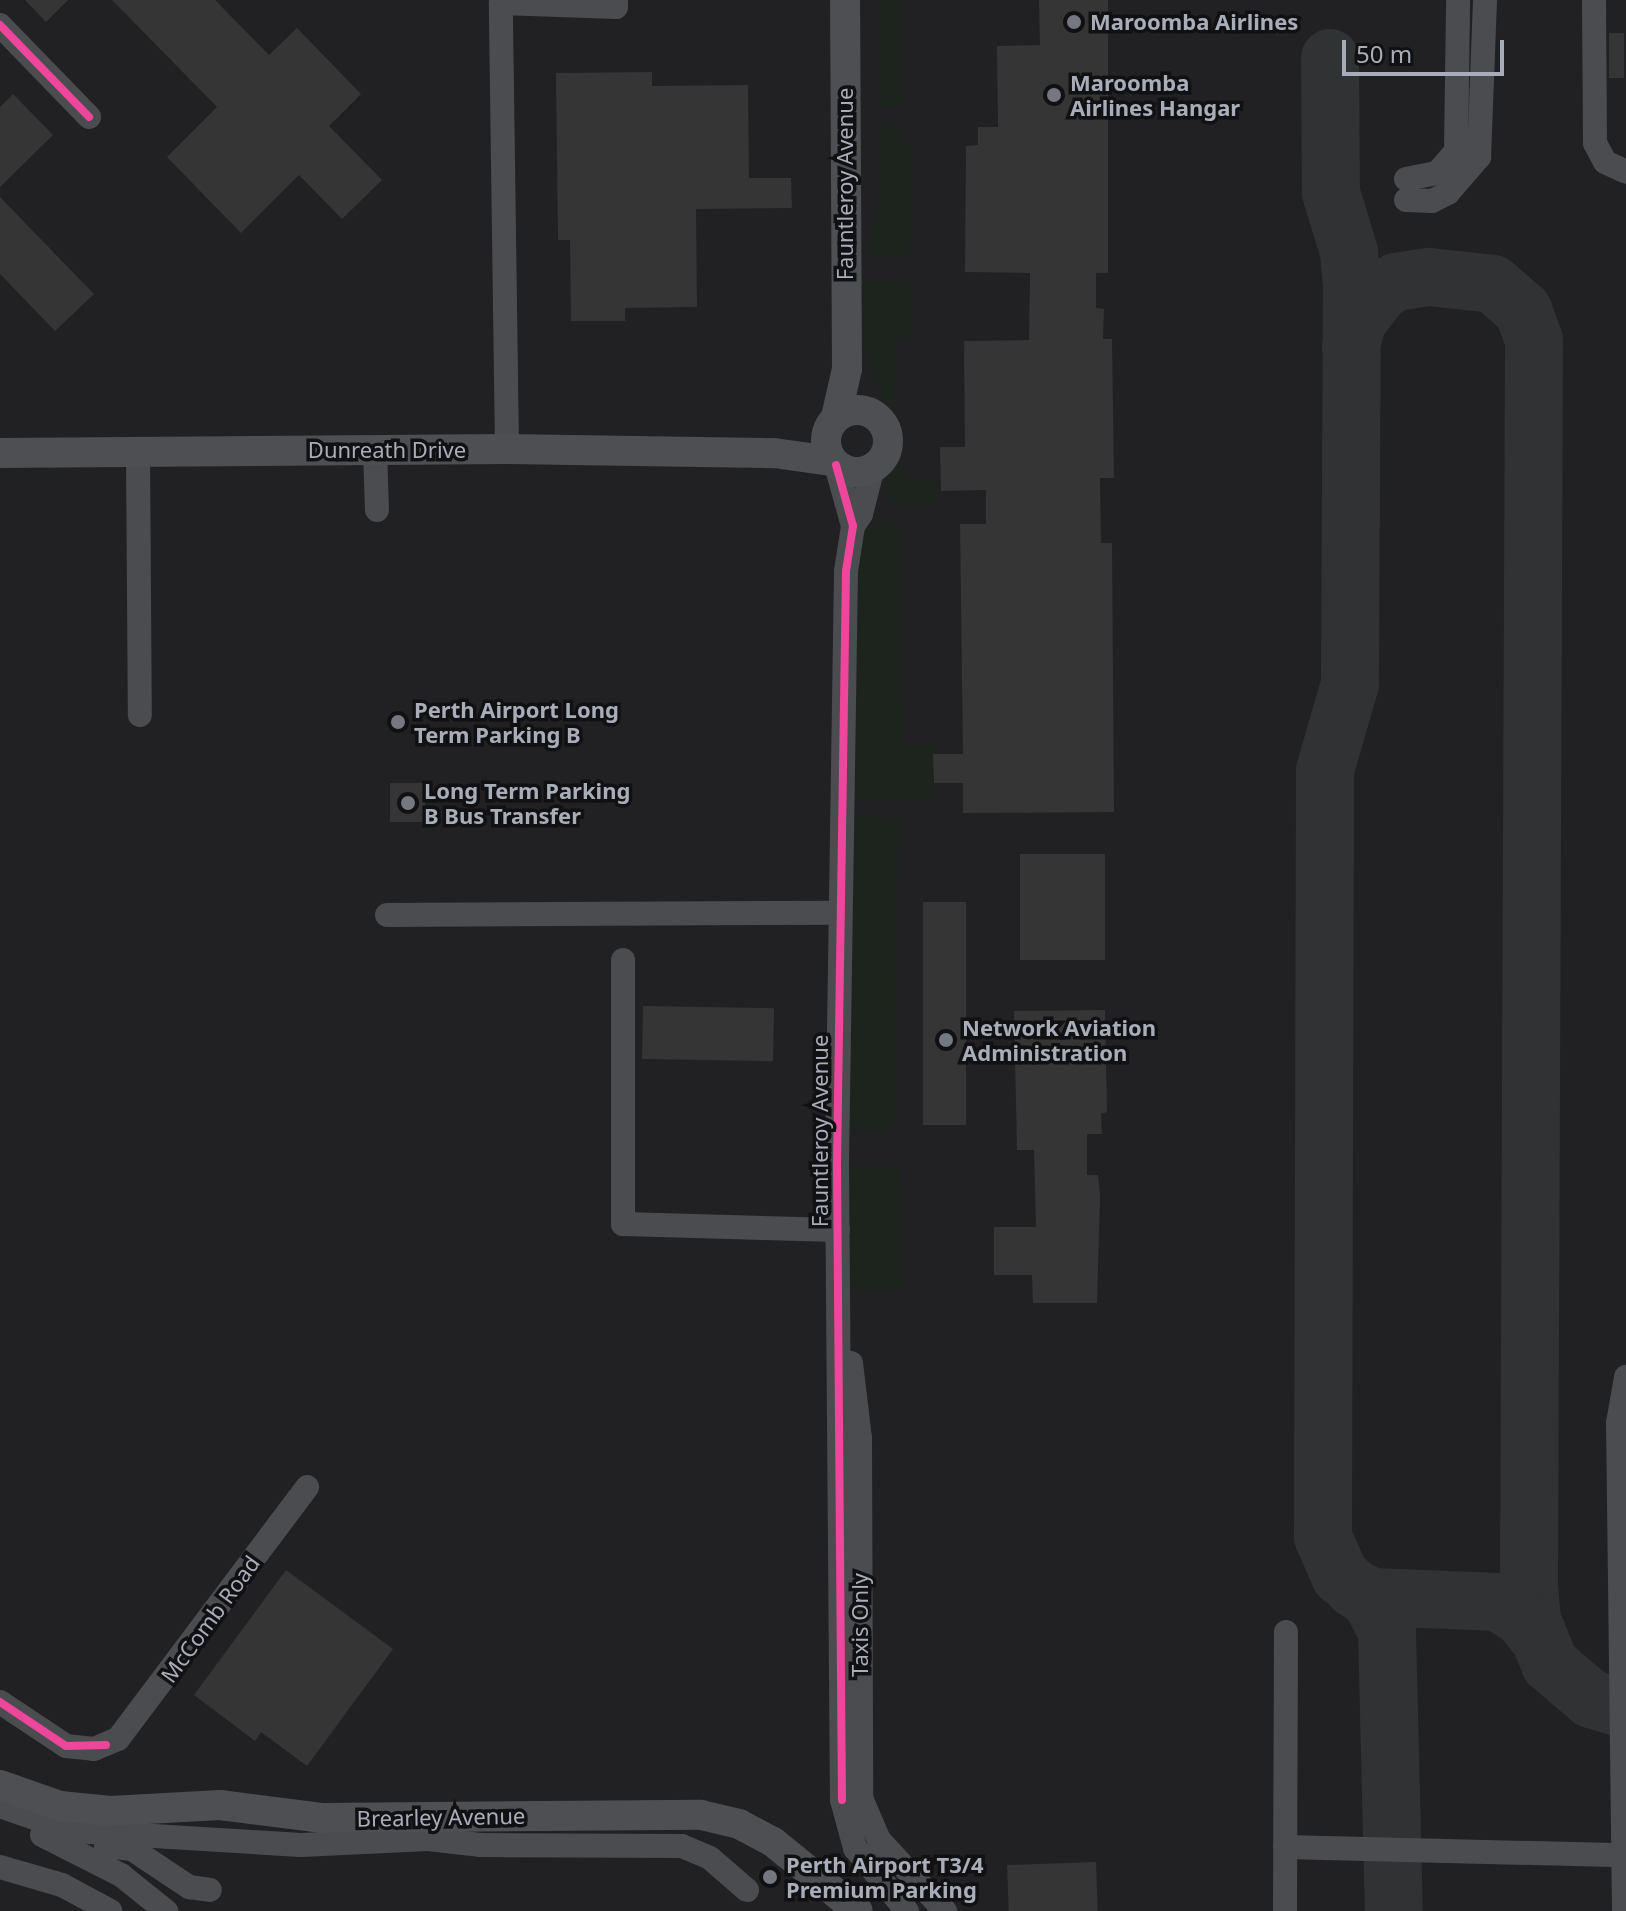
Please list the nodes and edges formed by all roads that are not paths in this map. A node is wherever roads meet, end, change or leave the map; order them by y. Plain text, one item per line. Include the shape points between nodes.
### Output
1 (616, 0) edge
2 (845, 0) edge
3 (1458, 0) edge
4 (1485, 0) edge
5 (1594, 0) edge
6 (0, 25) edge
7 (89, 117) dead end
8 (1626, 172) edge
9 (847, 369) junction
10 (870, 413) junction
11 (832, 422) junction
12 (507, 449) junction
13 (375, 450) junction
14 (131, 452) junction
15 (0, 453) edge
16 (774, 453) junction
17 (834, 463) junction
18 (872, 471) junction
19 (377, 510) dead end
20 (853, 526) junction
21 (133, 715) dead end
22 (840, 913) junction
23 (387, 915) dead end
24 (623, 960) dead end
25 (838, 1230) junction
26 (839, 1310) junction
27 (1626, 1377) edge
28 (307, 1487) dead end
29 (1286, 1632) dead end
30 (0, 1702) edge
31 (0, 1785) edge
32 (0, 1806) edge
33 (0, 1815) edge
34 (52, 1839) junction
35 (1285, 1847) junction
36 (1624, 1855) edge
37 (0, 1867) edge
38 (210, 1890) dead end
39 (747, 1890) dead end
40 (110, 1911) edge
41 (166, 1911) edge
42 (174, 1911) edge
43 (858, 1911) edge
44 (907, 1911) edge
45 (945, 1911) edge
46 (1285, 1911) edge
47 (1624, 1911) edge

1 - 12 street via 616,7 501,3
2 - 9 main road, Fauntleroy Avenue
3 - 4 street via 1456,151 1437,173 1406,189 1432,201 1448,193 1479,157
5 - 8 street via 1595,143 1605,162
6 - 7 street
9 - 10 main road, Fauntleroy Avenue
9 - 11 main road, Fauntleroy Avenue
10 - 11 main road via 851,410
10 - 18 main road via 884,425 889,441 884,458
11 - 16 main road, Dunreath Drive
11 - 17 main road via 826,446
12 - 13 main road, Dunreath Drive
12 - 16 main road, Dunreath Drive
13 - 14 main road, Dunreath Drive
13 - 19 street
14 - 15 main road, Dunreath Drive
14 - 21 street
16 - 17 main road, Dunreath Drive
17 - 18 main road via 850,472
17 - 20 street, Fauntleroy Avenue
18 - 20 street, Fauntleroy Avenue
20 - 22 street, Fauntleroy Avenue via 846,571
22 - 23 street
22 - 25 street, Fauntleroy Avenue
24 - 25 street via 623,1224
25 - 26 street, Fauntleroy Avenue
26 - 44 street, Fauntleroy Avenue via 842,1800 855,1848
26 - 45 street, Taxis Only via 860,1438 861,1798 879,1840
27 - 36 street via 1618,1423
28 - 30 street, McComb Road via 128,1731 106,1745 66,1746
29 - 35 street
31 - 43 main road, Brearley Avenue via 60,1806 100,1810 220,1805 321,1818 701,1815 739,1824 773,1842
32 - 39 street via 72,1831 343,1852 481,1845 682,1846 710,1858
33 - 34 street
34 - 38 street via 126,1847 189,1887
34 - 41 street via 121,1875
34 - 42 street via 129,1863 158,1886
35 - 36 street
35 - 46 street
36 - 47 street
37 - 40 street via 62,1885

